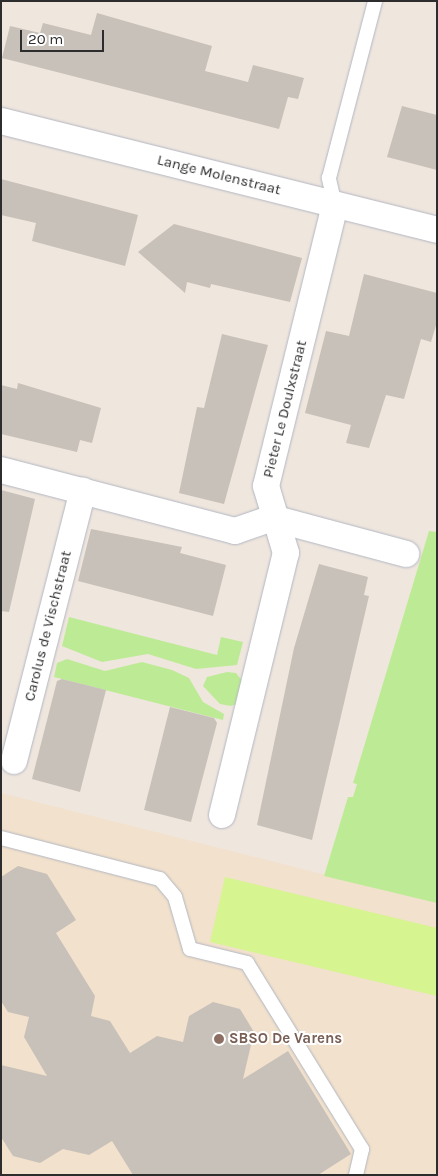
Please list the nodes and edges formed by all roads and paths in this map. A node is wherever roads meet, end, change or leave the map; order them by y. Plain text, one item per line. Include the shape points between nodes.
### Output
1 (375, 1) edge
2 (1, 121) edge
3 (336, 204) junction
4 (437, 230) edge
5 (1, 470) edge
6 (83, 491) junction
7 (272, 518) junction
8 (406, 554) dead end
9 (14, 761) dead end
10 (222, 816) dead end
11 (1, 838) edge
12 (356, 1175) edge

1 - 3 lane via 330,178
2 - 3 street, Lange Molenstraat
3 - 4 street, Lange Molenstraat
3 - 7 street, Pieter Le Doulxstraat via 266,486
5 - 6 street
6 - 7 street via 235,531
6 - 9 street, Carolus de Vischstraat
7 - 8 street
7 - 10 street, Pieter Le Doulxstraat via 286,553
11 - 12 lane via 160,879 175,897 190,949 247,963 362,1149

